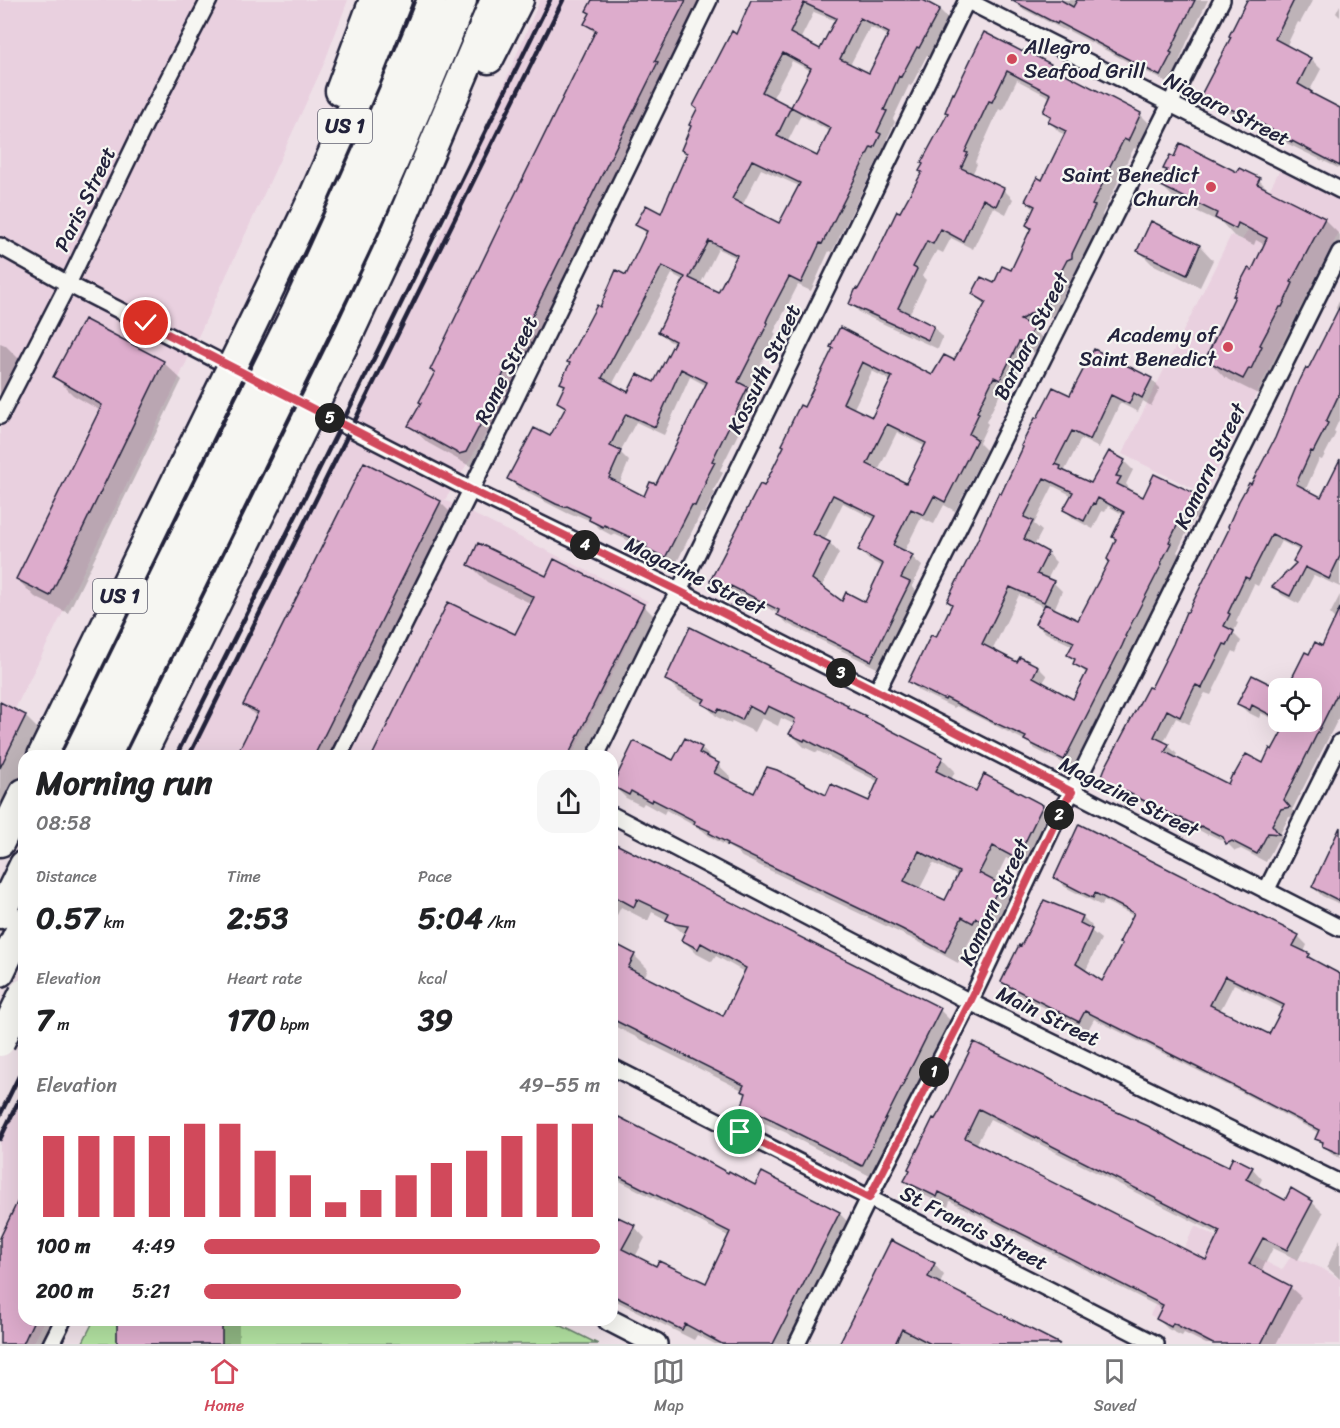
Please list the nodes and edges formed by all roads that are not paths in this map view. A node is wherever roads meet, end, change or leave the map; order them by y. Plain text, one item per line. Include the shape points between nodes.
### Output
1 (209, 0) edge
2 (374, 0) edge
3 (398, 0) edge
4 (432, 0) edge
5 (462, 0) edge
6 (495, 0) edge
7 (519, 0) edge
8 (709, 0) edge
9 (967, 0) edge
10 (1222, 0) edge
11 (1171, 104) junction
12 (448, 113) junction
13 (1340, 190) edge
14 (0, 246) edge
15 (288, 250) junction
16 (1340, 252) edge
17 (68, 284) junction
18 (307, 317) junction
19 (0, 416) edge
20 (239, 456) junction
21 (471, 490) junction
22 (679, 591) junction
23 (877, 691) junction
24 (1340, 742) edge
25 (45, 750) edge
26 (80, 750) edge
27 (109, 750) edge
28 (144, 750) edge
29 (342, 750) edge
30 (599, 750) edge
31 (1072, 792) junction
32 (18, 805) edge
33 (618, 818) edge
34 (0, 842) edge
35 (1266, 891) junction
36 (18, 900) edge
37 (14, 923) edge
38 (1340, 928) edge
39 (0, 972) edge
40 (970, 1002) junction
41 (18, 1005) edge
42 (0, 1012) edge
43 (18, 1021) edge
44 (0, 1042) edge
45 (618, 1070) edge
46 (1340, 1183) edge
47 (869, 1198) junction
48 (618, 1325) edge
49 (60, 1326) edge
50 (51, 1344) edge
51 (656, 1344) edge
52 (797, 1344) edge
53 (1156, 1344) edge

1 - 17 street, Paris Street
2 - 15 highway via 319,144
3 - 15 highway, US 1
4 - 18 highway via 338,222
5 - 18 highway via 343,273
6 - 12 highway
7 - 12 highway via 491,57
8 - 21 street, Rome Street
9 - 11 street, Niagara Street
9 - 22 street, Kossuth Street
10 - 11 street, Barbara Street
11 - 13 street, Niagara Street
11 - 23 street, Barbara Street
12 - 28 highway, bridge via 347,338
14 - 17 street, Magazine Street
15 - 25 highway, US 1, bridge
16 - 31 street, Komorn Street
17 - 19 street, Paris Street
17 - 21 street, Magazine Street
18 - 20 highway, bridge
20 - 26 highway
20 - 27 highway
21 - 22 street, Magazine Street
21 - 29 street, Rome Street
22 - 23 street, Magazine Street
22 - 30 street, Kossuth Street
23 - 31 street, Magazine Street
24 - 35 street
31 - 35 street, Magazine Street
31 - 40 street, Komorn Street
32 - 34 highway
33 - 40 street, Main Street
35 - 38 street, Magazine Street
36 - 37 highway
37 - 39 highway
40 - 46 street, Main Street
40 - 47 street, Komorn Street
41 - 44 highway, bridge
42 - 43 street
45 - 47 street, St Francis Street
47 - 52 street, Komorn Street
47 - 53 street, St Francis Street
48 - 51 street
49 - 50 street

